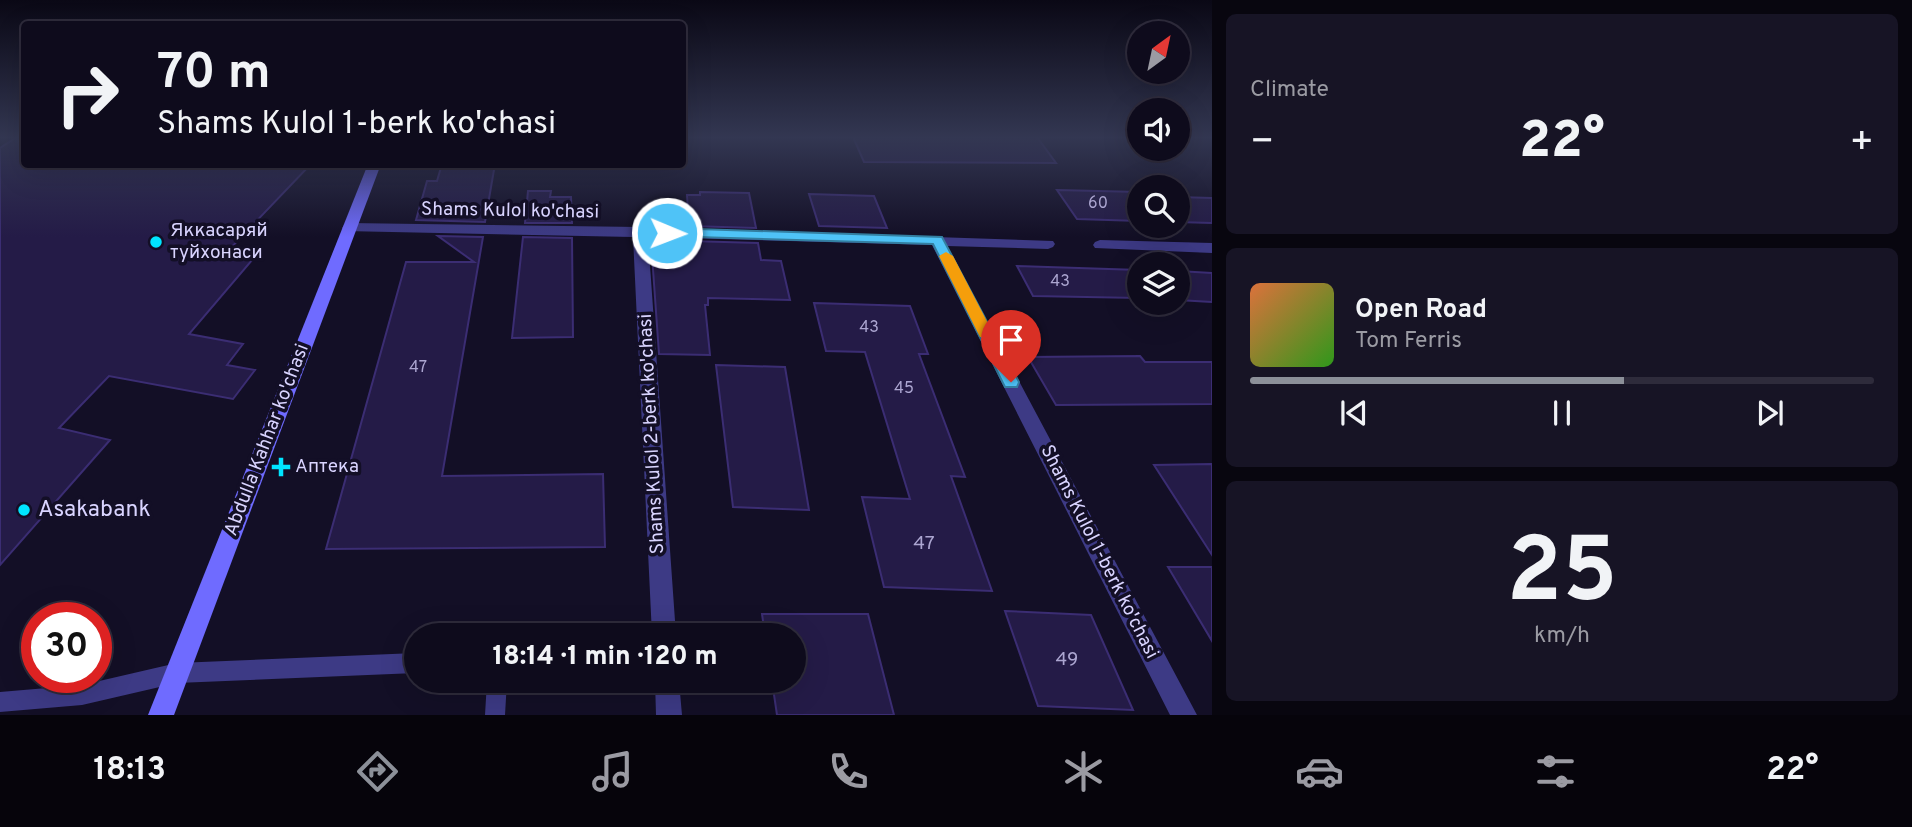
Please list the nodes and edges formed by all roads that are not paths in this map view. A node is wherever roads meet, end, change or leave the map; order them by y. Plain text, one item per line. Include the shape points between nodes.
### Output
1 (372, 170) edge
2 (349, 228) junction
3 (640, 232) junction
4 (937, 240) junction
5 (1048, 244) dead end
6 (1100, 245) dead end
7 (1212, 248) edge
8 (663, 623) edge
9 (404, 664) edge
10 (177, 673) junction
11 (496, 693) edge
12 (667, 693) edge
13 (0, 702) edge
14 (161, 715) edge
15 (495, 715) edge
16 (668, 715) edge
17 (1184, 715) edge

1 - 2 street, Abdulla Kahhar ko'chasi
2 - 3 street, Shams Kulol ko'chasi
2 - 10 street, Abdulla Kahhar ko'chasi
3 - 4 street, Shams Kulol ko'chasi
3 - 8 street, Shams Kulol 2-berk ko'chasi
4 - 5 street, Shams Kulol ko'chasi
4 - 17 street, Shams Kulol 1-berk ko'chasi
6 - 7 street
9 - 10 lane
10 - 13 lane via 82,695
10 - 14 street, Abdulla Kahhar ko'chasi
11 - 15 lane
12 - 16 street

